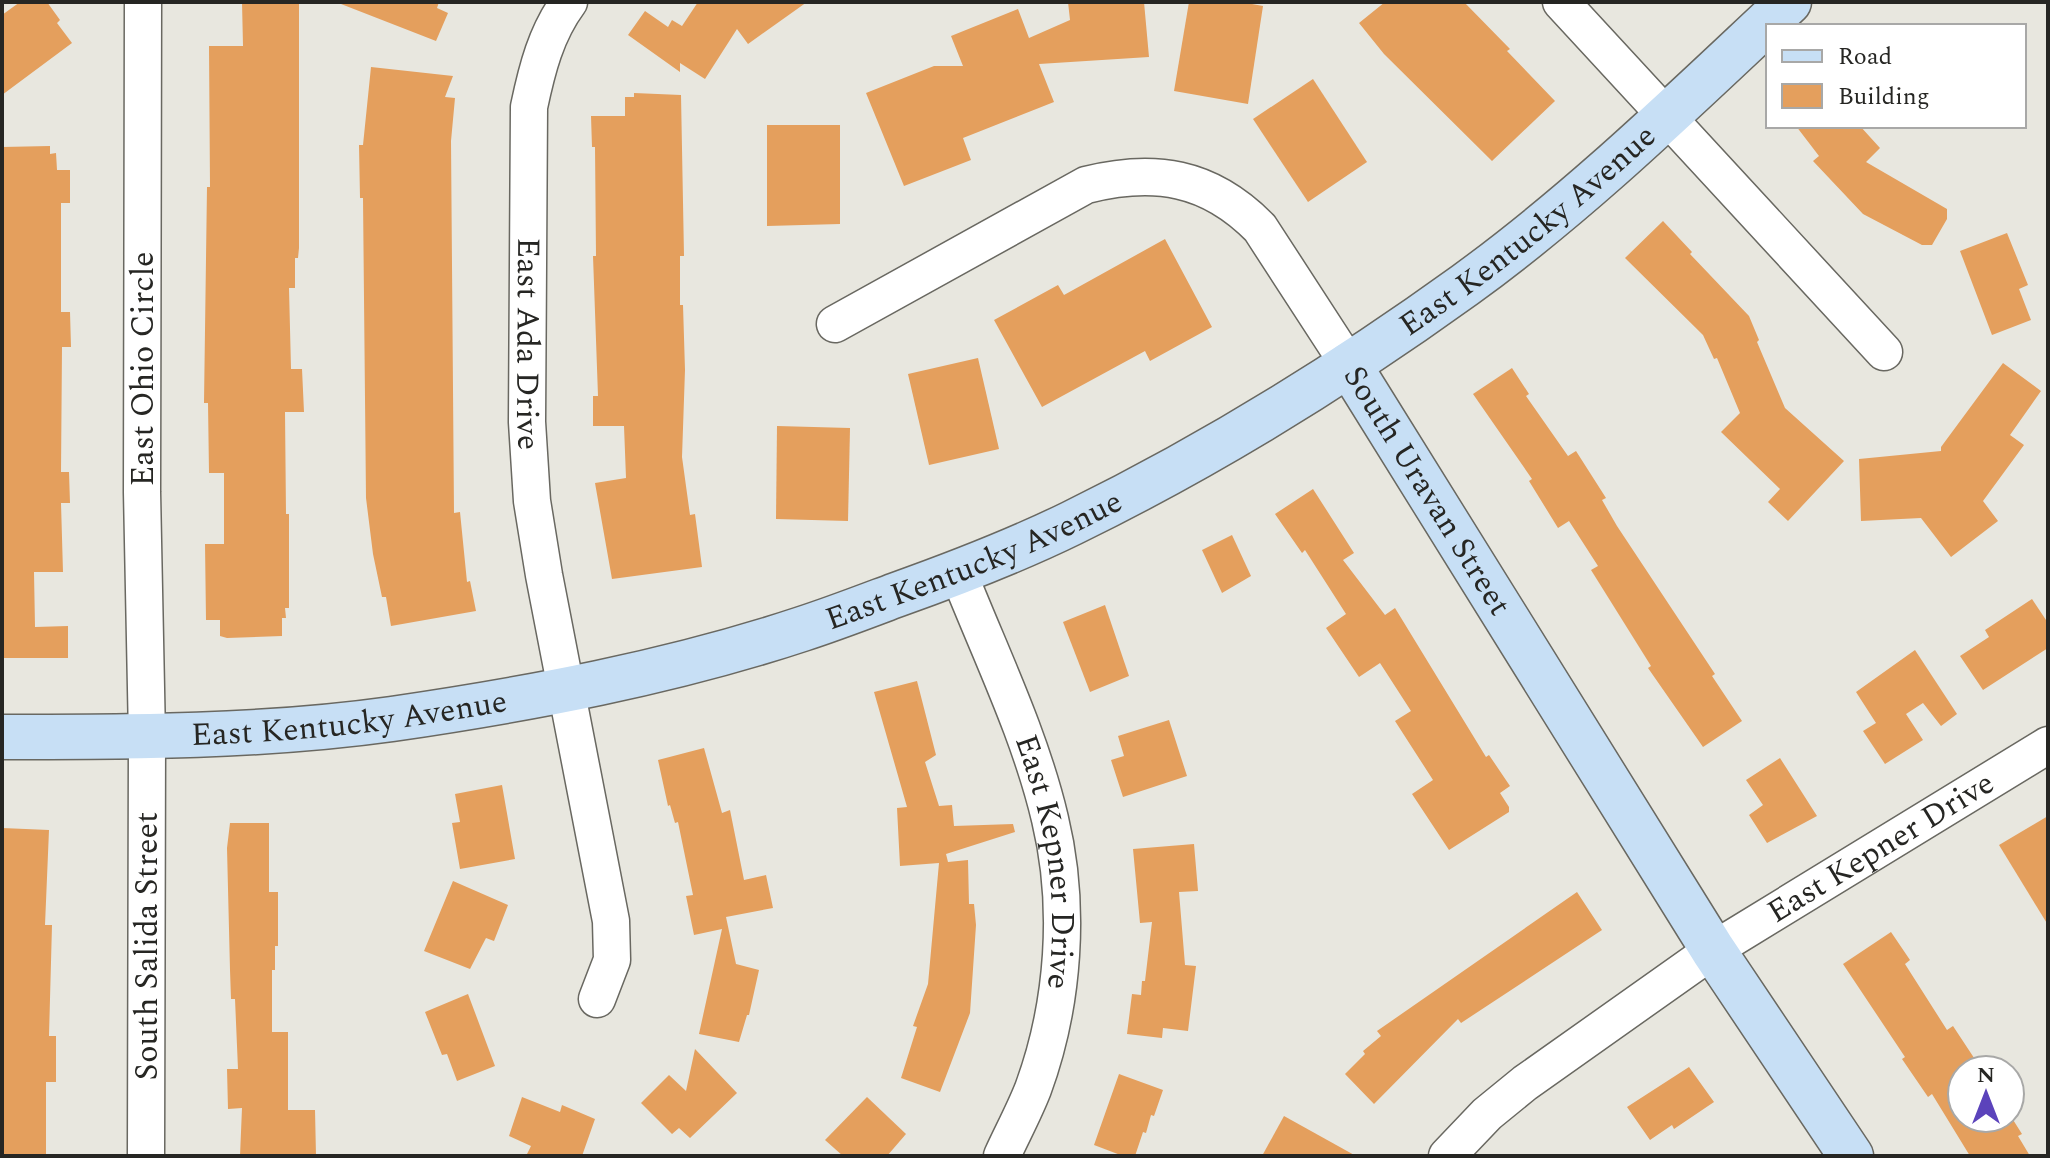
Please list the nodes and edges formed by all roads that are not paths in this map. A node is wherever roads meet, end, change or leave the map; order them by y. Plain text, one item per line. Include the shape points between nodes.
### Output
1 (143, 2) edge
2 (569, 2) edge
3 (1561, 2) edge
4 (1789, 2) edge
5 (1667, 116) junction
6 (835, 324) dead end
7 (1884, 352) dead end
8 (1349, 365) junction
9 (958, 572) junction
10 (567, 690) junction
11 (2, 737) edge
12 (147, 737) junction
13 (2048, 745) edge
14 (1713, 950) junction
15 (597, 999) dead end
16 (146, 1156) edge
17 (1002, 1156) edge
18 (1447, 1156) edge
19 (1851, 1156) edge

1 - 12 street, East Ohio Circle
2 - 10 street, East Ada Drive via 539,60 529,107 527,422 532,501
3 - 5 street
4 - 5 street, East Kentucky Avenue
5 - 7 street
5 - 8 street, East Kentucky Avenue via 1530,235
6 - 8 street, South Uravan Street via 1086,185 1149,175 1185,181 1245,213
8 - 9 street, East Kentucky Avenue via 1069,525
8 - 14 street, South Uravan Street
9 - 10 street, East Kentucky Avenue via 799,630
9 - 17 street, East Kepner Drive via 1028,746 1059,868 1062,930 1053,1017 1033,1090
10 - 12 street, East Kentucky Avenue via 388,719
10 - 15 street, East Ada Drive via 611,921 612,960
11 - 12 street, East Kentucky Avenue
12 - 16 street, South Salida Street
13 - 14 street, East Kepner Drive
14 - 18 street, East Kepner Drive via 1525,1083
14 - 19 street, South Uravan Street

